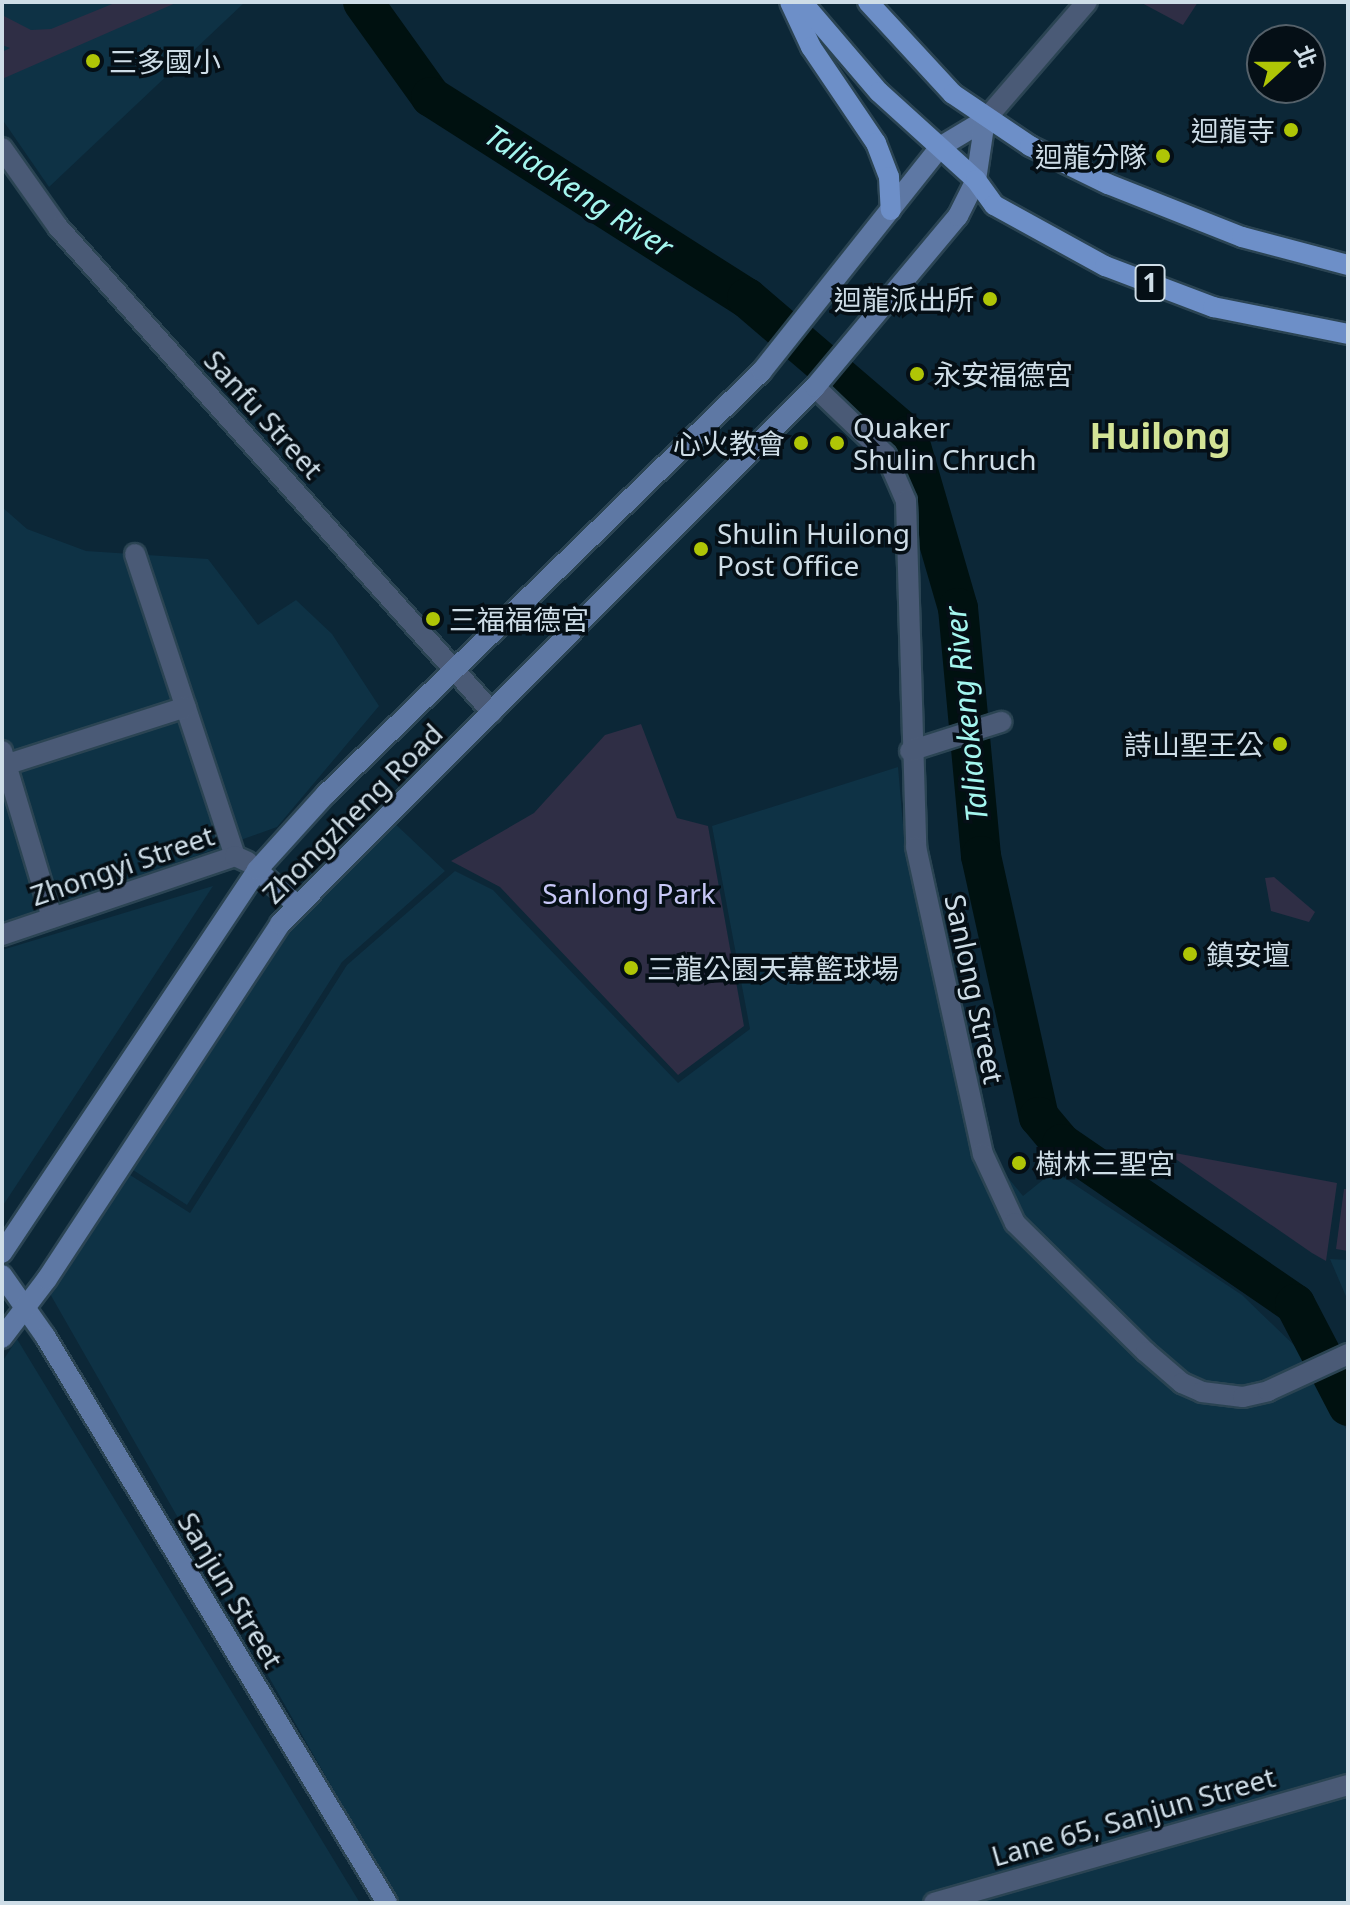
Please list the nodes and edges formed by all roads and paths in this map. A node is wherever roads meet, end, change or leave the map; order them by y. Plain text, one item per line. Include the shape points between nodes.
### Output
1 (790, 2) edge
2 (802, 2) edge
3 (868, 2) edge
4 (1087, 2) edge
5 (985, 120) junction
6 (940, 147) junction
7 (2, 148) edge
8 (976, 180) junction
9 (891, 210) junction
10 (1348, 265) edge
11 (1348, 334) edge
12 (815, 387) junction
13 (135, 554) dead end
14 (456, 671) junction
15 (186, 707) junction
16 (492, 712) junction
17 (1001, 722) dead end
18 (910, 751) junction
19 (3, 761) edge
20 (235, 856) junction
21 (257, 870) junction
22 (296, 904) junction
23 (52, 918) junction
24 (2, 935) edge
25 (2, 1253) edge
26 (2, 1275) edge
27 (26, 1307) junction
28 (2, 1338) edge
29 (1348, 1354) edge
30 (1348, 1785) edge
31 (387, 1903) edge
32 (934, 1903) edge

1 - 9 main road via 811,47 876,143 889,177
2 - 6 main road, 1 via 879,92
3 - 5 main road via 923,64
4 - 5 street
5 - 6 main road
5 - 8 main road
5 - 10 main road via 1108,184 1284,251
6 - 8 main road, 1
6 - 9 main road
7 - 14 street, Sanfu Street via 58,227
8 - 11 main road, 1 via 994,205 1105,266 1213,307
8 - 12 main road, Zhongzheng Road via 958,216
9 - 14 main road, Zhongzheng Road via 777,353
12 - 16 main road, Zhongzheng Road
12 - 18 street, Sanlong Street via 886,455 904,493
13 - 15 street
14 - 16 street, Sanfu Street
14 - 21 main road, Zhongzheng Road via 326,794
15 - 19 street
15 - 20 street
16 - 22 main road, Zhongzheng Road
17 - 18 street
18 - 29 street, Sanlong Street via 916,847 967,1086 983,1154 1015,1223 1182,1383 1214,1395 1243,1397 1308,1375
19 - 23 street
20 - 21 street, Zhongyi Street
20 - 23 street, Zhongyi Street
21 - 22 main road
21 - 25 main road, Zhongzheng Road
22 - 27 main road, Zhongzheng Road via 234,988
23 - 24 street, Zhongyi Street
26 - 27 main road, Sanjun Street
27 - 28 main road, Zhongzheng Road
27 - 31 main road, Sanjun Street
30 - 32 street, Lane 65, Sanjun Street

